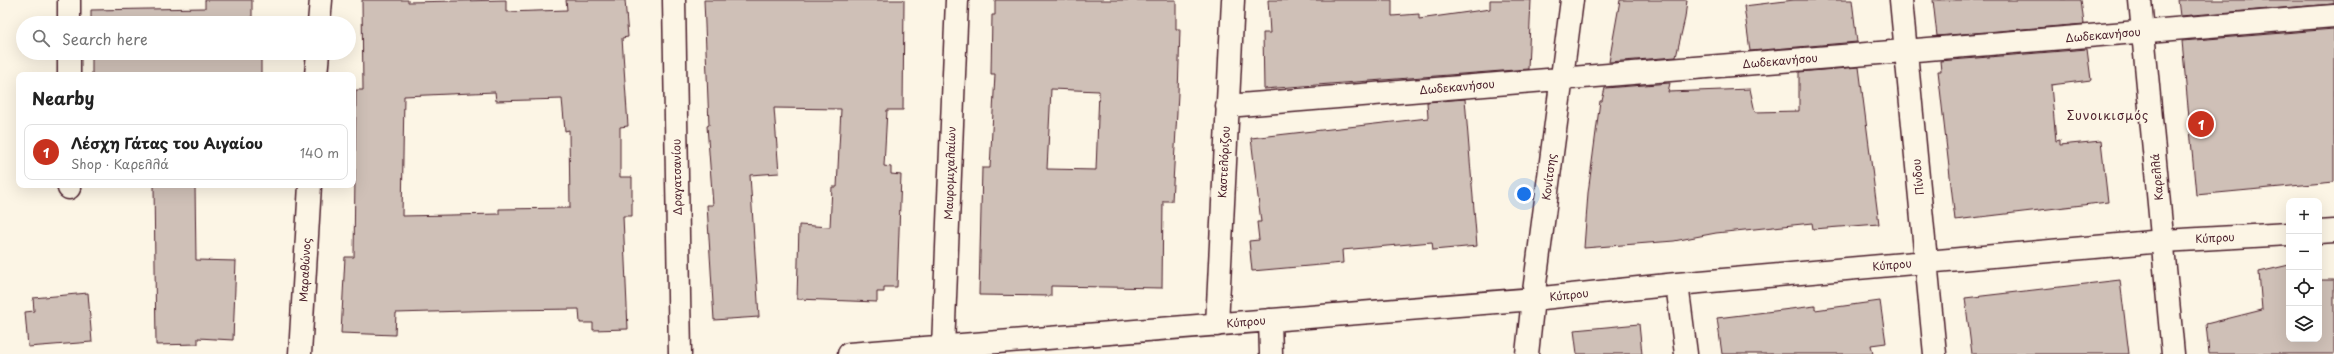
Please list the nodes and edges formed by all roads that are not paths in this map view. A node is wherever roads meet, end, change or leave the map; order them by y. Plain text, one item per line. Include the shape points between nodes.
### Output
1 (69, 0) edge
2 (321, 0) edge
3 (674, 0) edge
4 (957, 0) edge
5 (1233, 0) edge
6 (1572, 0) edge
7 (1901, 0) edge
8 (2140, 0) edge
9 (69, 16) edge
10 (320, 16) edge
11 (2334, 16) edge
12 (2143, 32) junction
13 (1906, 51) junction
14 (69, 60) edge
15 (317, 60) edge
16 (69, 72) edge
17 (316, 72) edge
18 (1562, 79) junction
19 (1227, 106) junction
20 (310, 188) edge
21 (2334, 231) edge
22 (2322, 232) edge
23 (2286, 234) edge
24 (2163, 241) junction
25 (1926, 262) junction
26 (1677, 284) junction
27 (1532, 299) junction
28 (1270, 320) junction
29 (1217, 325) junction
30 (943, 346) junction
31 (1040, 347) edge
32 (300, 354) edge
33 (680, 354) edge
34 (849, 354) edge
35 (1271, 354) edge
36 (1527, 354) edge
37 (1686, 354) edge
38 (1935, 354) edge
39 (2173, 354) edge

1 - 9 street
2 - 10 street
3 - 33 street, Δραγατσανίου
4 - 30 street, Μαυρομιχαλαίων
5 - 19 street, Καστελόριζου
6 - 18 street, Κονίτσης
7 - 13 street, Πίνδου
8 - 12 street, Καρελλά
11 - 12 street, Δωδεκανήσου
12 - 13 street, Δωδεκανήσου
12 - 24 street, Καρελλά
13 - 18 street, Δωδεκανήσου
13 - 25 street, Πίνδου
14 - 16 street
15 - 17 street
18 - 19 street, Δωδεκανήσου
18 - 27 street, Κονίτσης
19 - 29 street, Καστελόριζου
20 - 32 street, Μαραθώνος
21 - 22 street
23 - 24 street, Κύπρου
24 - 25 street, Κύπρου
24 - 39 street, Καρελλά
25 - 26 street, Κύπρου
25 - 38 street, Πίνδου
26 - 27 street, Κύπρου
26 - 37 street
27 - 28 street, Κύπρου
27 - 36 street, Κονίτσης
28 - 29 street, Κύπρου
28 - 35 street
29 - 31 street, Κύπρου
30 - 31 street, Κύπρου
30 - 34 street, Κύπρου

